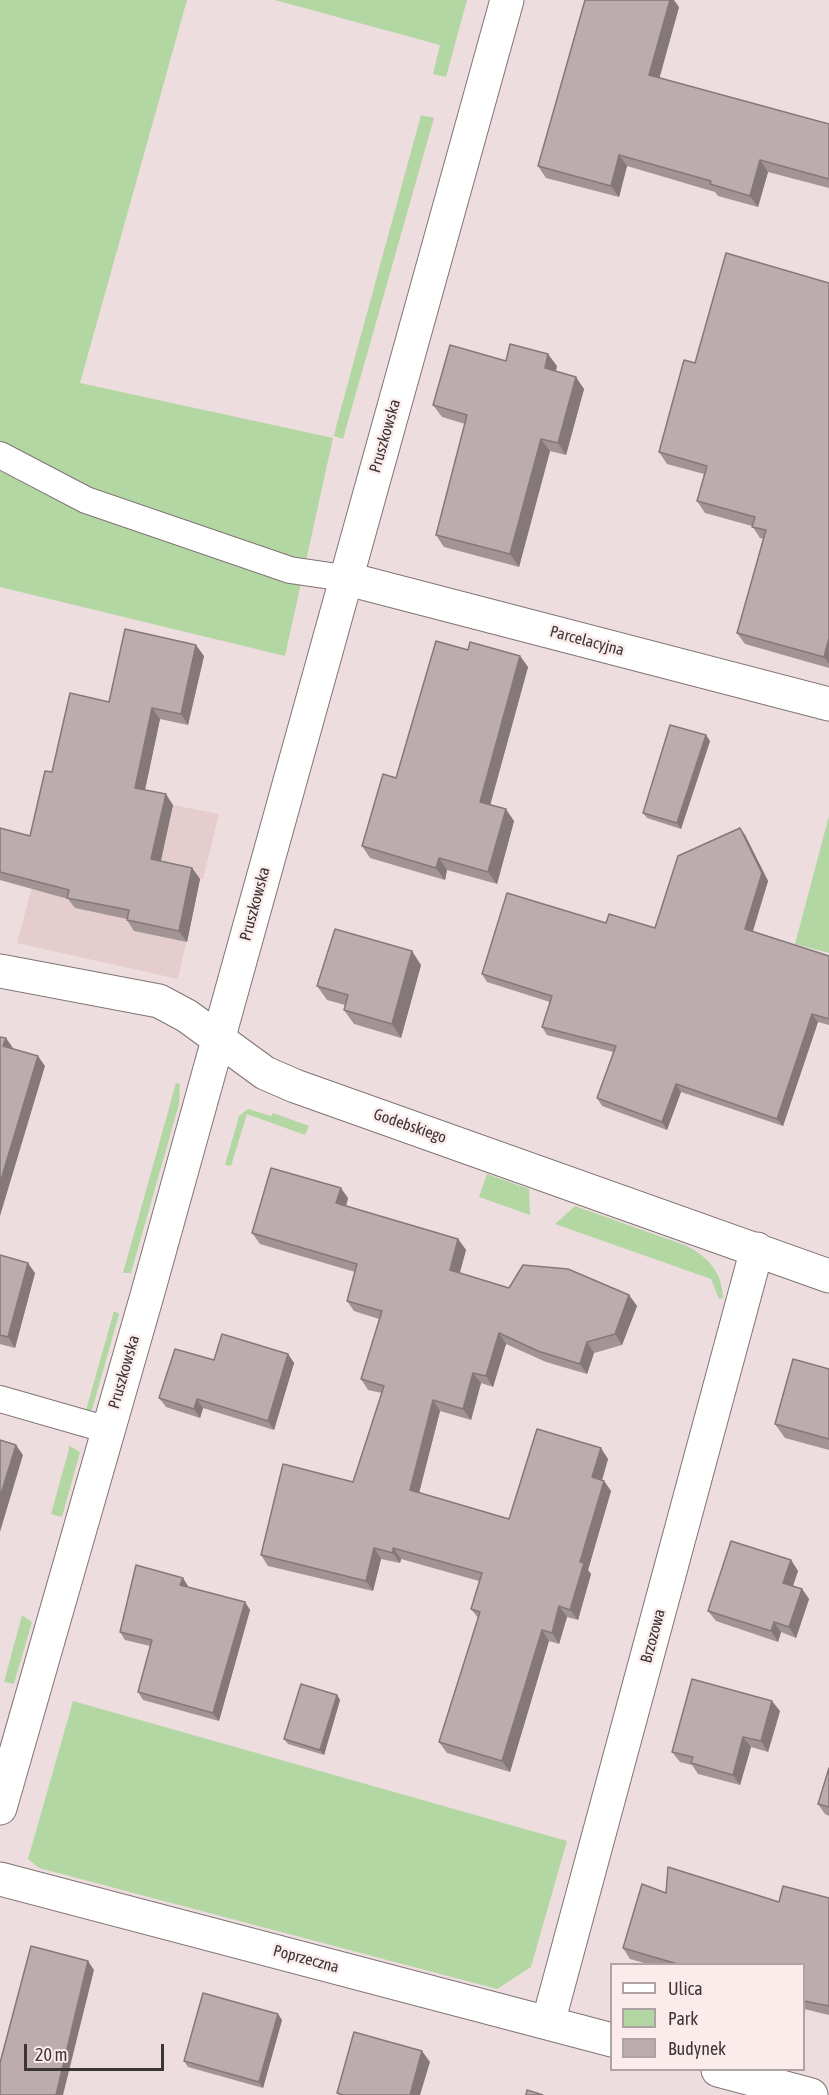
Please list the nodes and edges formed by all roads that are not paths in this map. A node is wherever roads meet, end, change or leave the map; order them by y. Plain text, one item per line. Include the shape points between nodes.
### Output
1 (507, 0) edge
2 (0, 455) edge
3 (344, 578) junction
4 (829, 704) edge
5 (0, 971) edge
6 (218, 1038) junction
7 (758, 1249) junction
8 (829, 1275) edge
9 (0, 1399) edge
10 (108, 1430) junction
11 (9, 1739) edge
12 (0, 1808) edge
13 (0, 1879) edge
14 (548, 2023) junction
15 (610, 2039) edge
16 (722, 2071) edge
17 (811, 2095) edge

1 - 3 street, Pruszkowska
2 - 3 lane via 86,500 290,570
3 - 4 street, Parcelacyjna
3 - 6 street, Pruszkowska
5 - 6 street, Godebskiego via 153,999
6 - 7 street, Godebskiego via 265,1073 295,1086
6 - 10 street, Pruszkowska
7 - 8 street, Godebskiego
7 - 14 street, Brzozowa
9 - 10 lane
10 - 11 street, Pruszkowska
11 - 12 street, Pruszkowska
13 - 14 street, Poprzeczna
14 - 15 street, Poprzeczna
16 - 17 street

